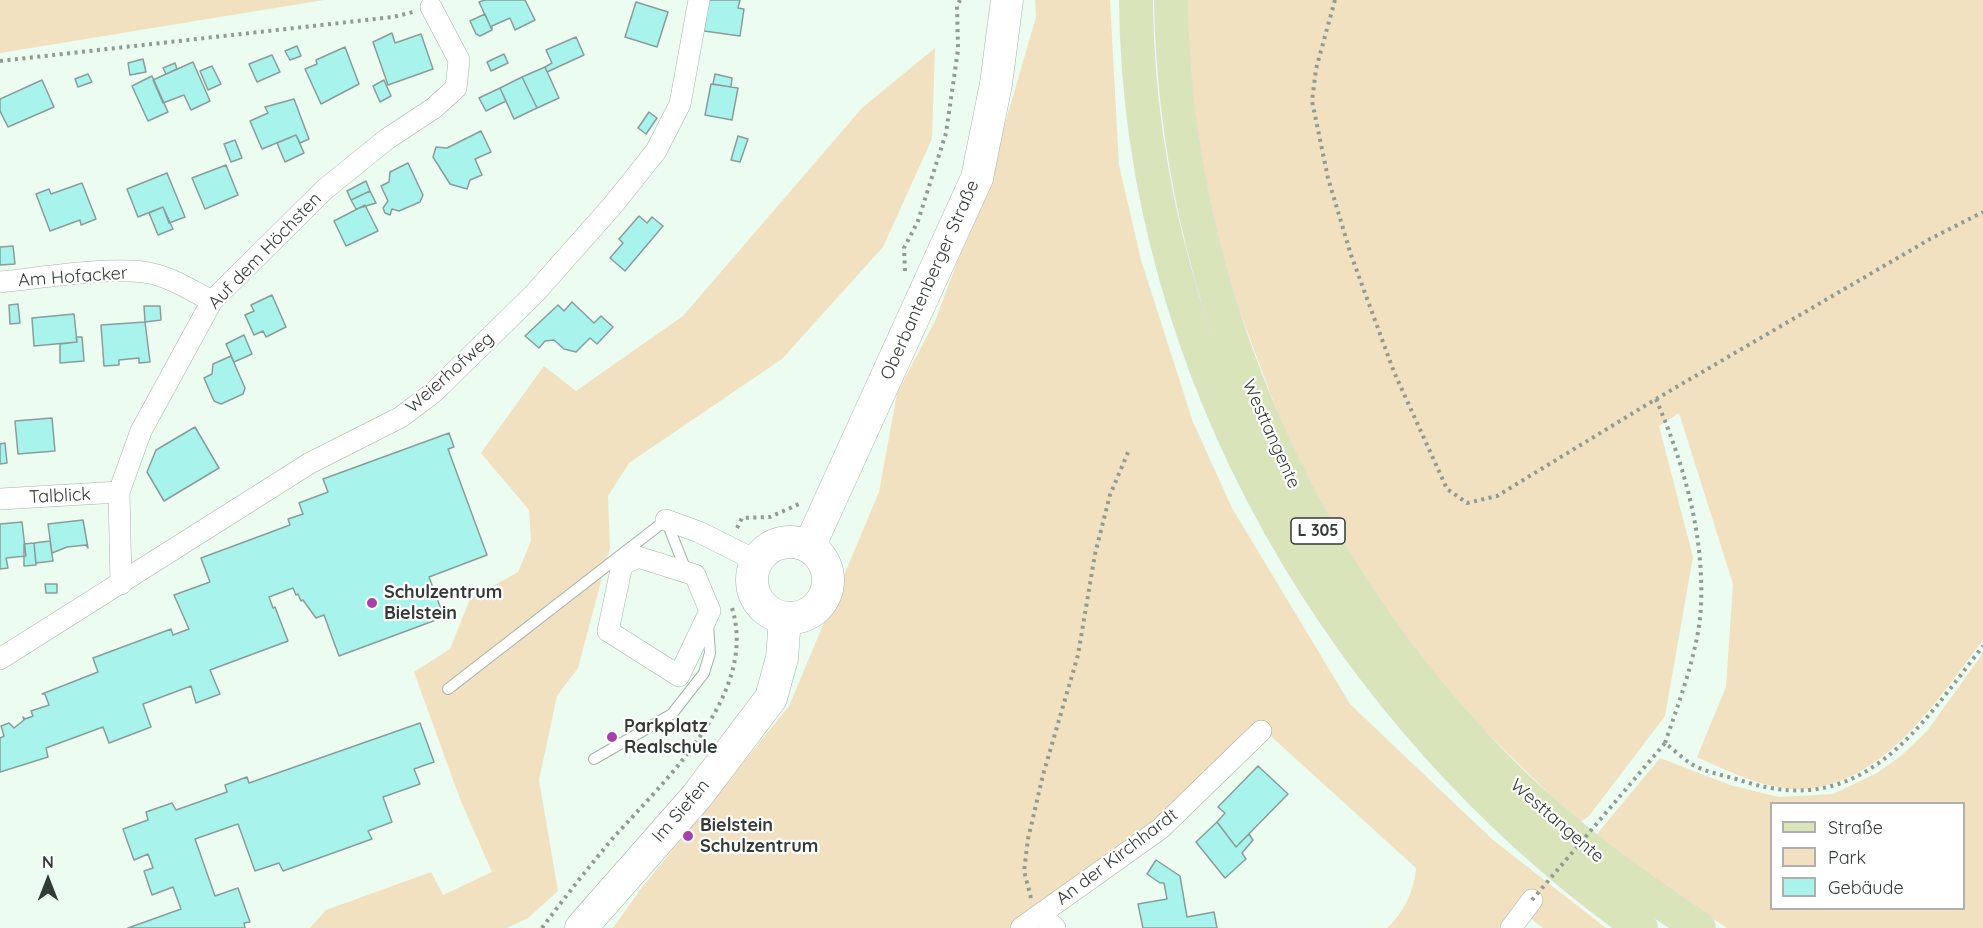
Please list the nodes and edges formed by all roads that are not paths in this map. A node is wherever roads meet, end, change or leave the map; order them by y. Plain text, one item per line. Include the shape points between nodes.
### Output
1 (699, 0) edge
2 (1007, 0) edge
3 (1136, 0) edge
4 (1171, 0) edge
5 (431, 7) road end
6 (0, 282) edge
7 (212, 301) junction
8 (119, 492) junction
9 (0, 499) edge
10 (666, 520) junction
11 (809, 547) junction
12 (757, 561) junction
13 (687, 573) junction
14 (121, 584) junction
15 (707, 617) junction
16 (785, 618) junction
17 (0, 659) edge
18 (448, 689) dead end
19 (1261, 731) dead end
20 (594, 759) dead end
21 (1532, 900) road end
22 (1048, 921) edge
23 (581, 928) edge
24 (1021, 928) edge
25 (1511, 928) edge
26 (1641, 928) edge
27 (1699, 928) edge

1 - 14 street, Weierhofweg via 680,104 656,151 535,293 434,392 401,417 310,463
2 - 11 main road, Oberbantenberger Straße via 996,84 977,178
3 - 26 main road, Westtangente / L 305 via 1148,141 1173,264 1222,408 1289,544 1354,646 1430,741 1515,828
4 - 27 main road, Westtangente / L 305 via 1184,147 1213,280 1273,444 1330,553 1399,654 1478,748 1568,833
5 - 7 street, Auf dem Höchsten via 459,60 456,88 435,108 387,139 325,189
6 - 7 street, Am Hofacker via 148,273
7 - 8 street, Auf dem Höchsten via 141,431
8 - 9 street, Talblick
8 - 14 street, Auf dem Höchsten
10 - 12 street
10 - 13 lane
10 - 18 lane
11 - 12 main road via 789,542 776,544
11 - 16 main road via 828,570 826,596 809,614
12 - 16 main road via 752,572 756,597 763,607
13 - 15 street via 695,575 710,611
13 - 15 street via 638,557 622,565 608,631 679,676
14 - 17 street, Weierhofweg
15 - 20 lane via 710,653 704,673 672,714
16 - 23 main road, Im Siefen via 782,658 771,698 696,796
19 - 22 street, An der Kirchhardt via 1160,829
21 - 25 street
22 - 24 street, An der Kirchhardt

